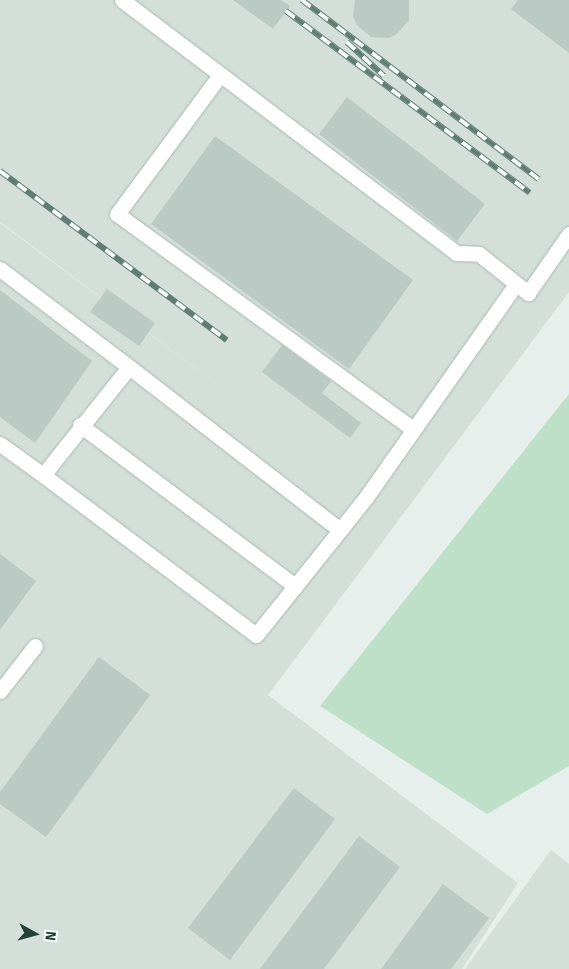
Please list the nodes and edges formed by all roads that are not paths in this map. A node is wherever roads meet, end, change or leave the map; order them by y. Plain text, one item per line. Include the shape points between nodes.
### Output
1 (122, 0) edge
2 (220, 75) junction
3 (569, 234) edge
4 (0, 269) edge
5 (516, 284) junction
6 (129, 367) junction
7 (80, 425) junction
8 (413, 429) junction
9 (0, 444) edge
10 (43, 475) junction
11 (340, 530) junction
12 (295, 586) junction
13 (35, 646) dead end
14 (0, 691) edge

1 - 2 lane
2 - 5 lane via 456,253 479,254
2 - 8 lane via 116,214
3 - 5 lane via 528,293
4 - 6 lane
5 - 8 lane
6 - 7 lane
6 - 11 lane
7 - 10 lane
7 - 12 lane
8 - 11 lane
9 - 10 lane
10 - 12 lane via 256,635
11 - 12 lane
13 - 14 lane

